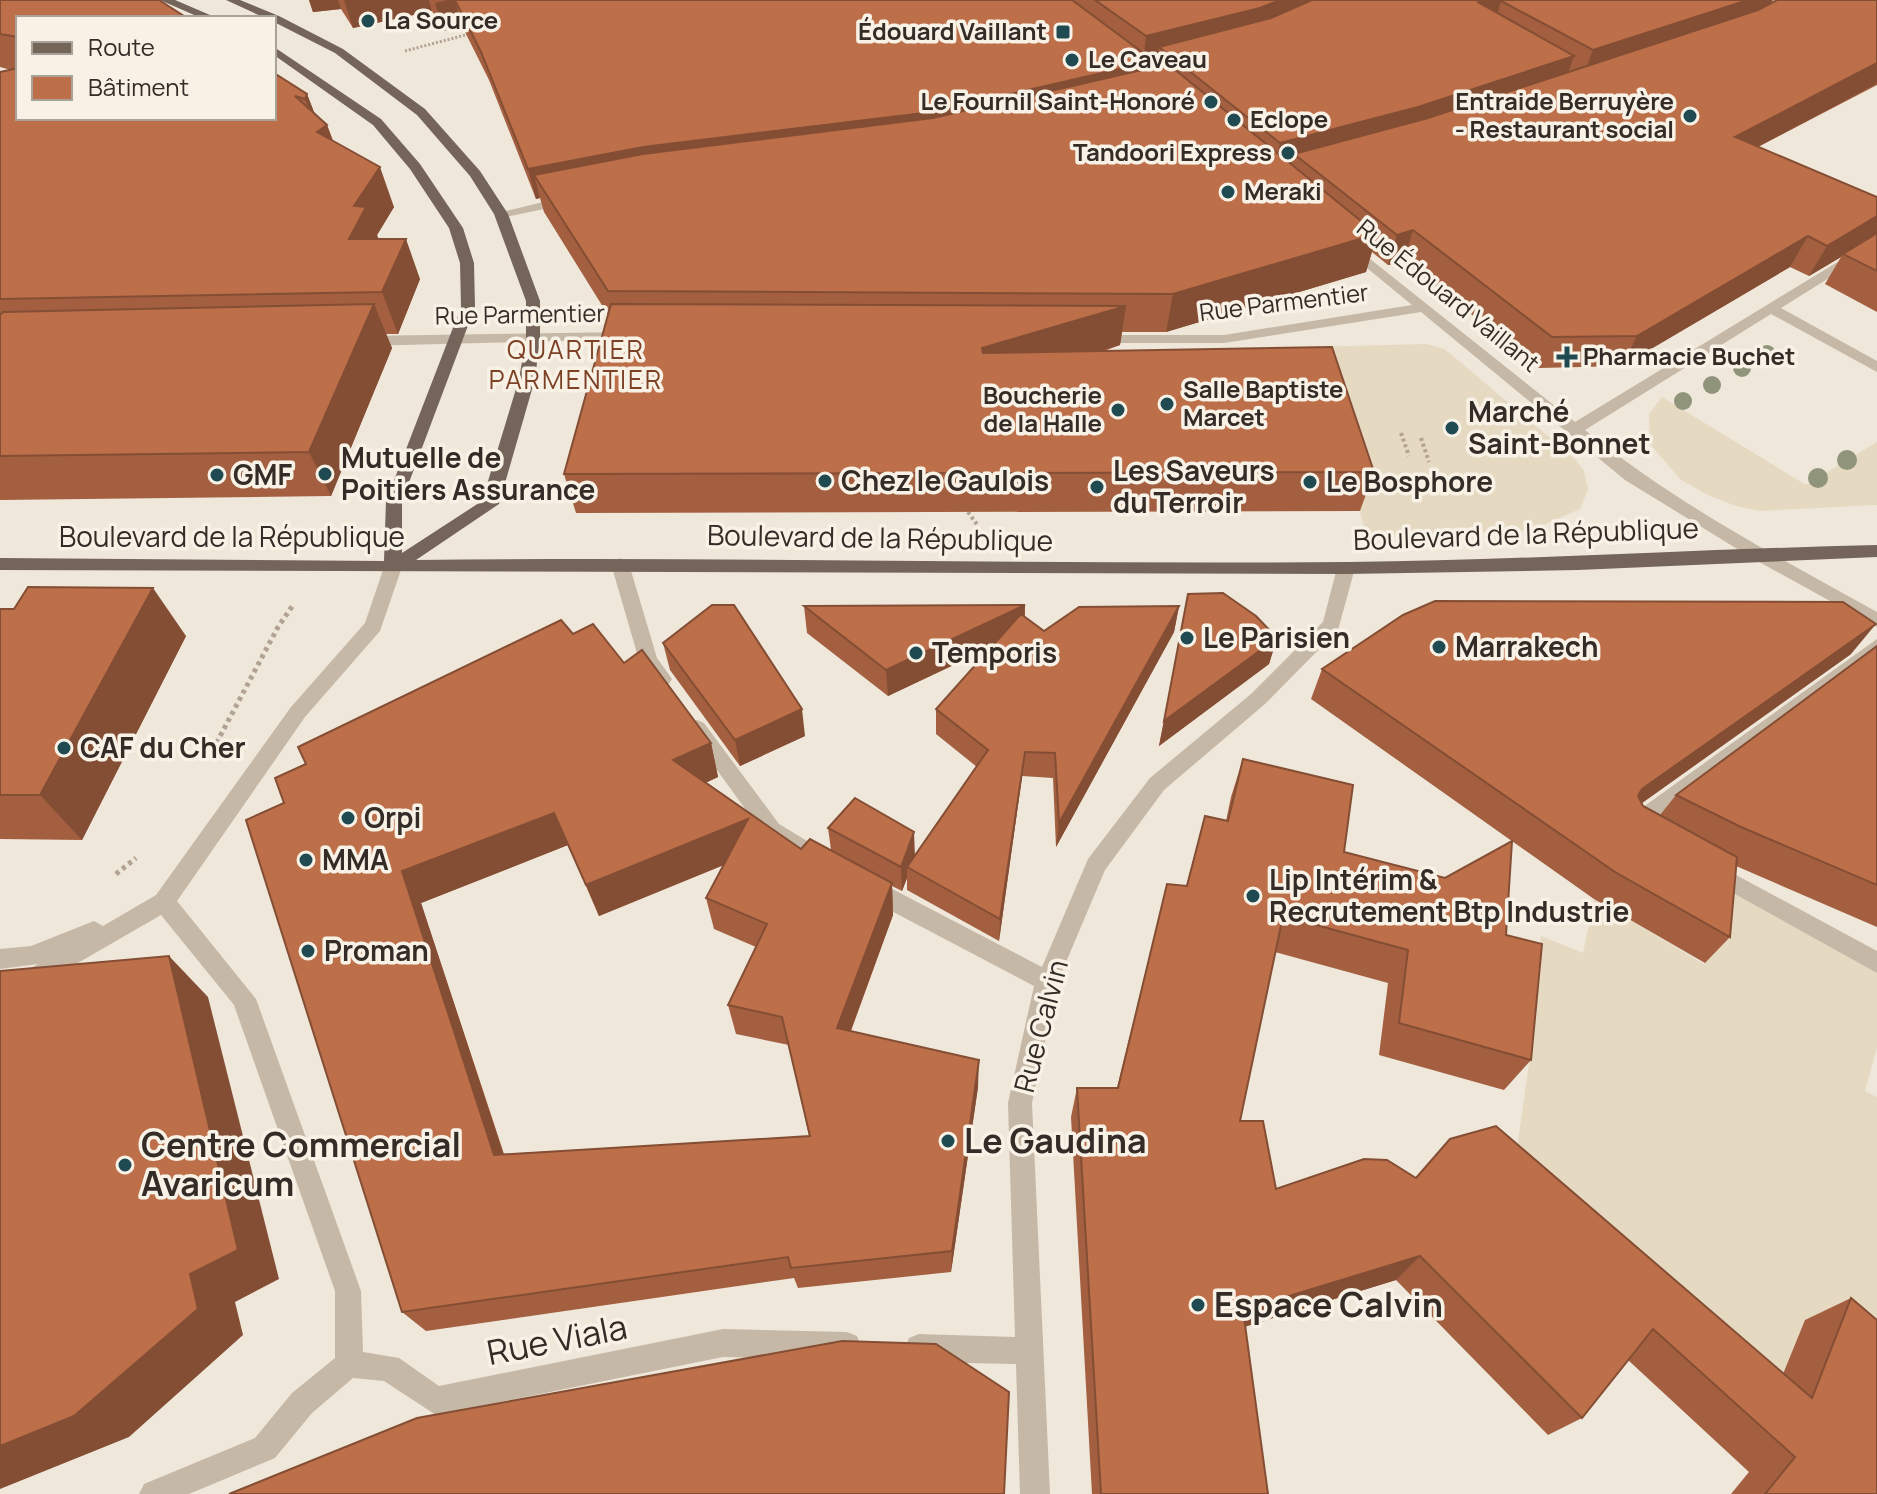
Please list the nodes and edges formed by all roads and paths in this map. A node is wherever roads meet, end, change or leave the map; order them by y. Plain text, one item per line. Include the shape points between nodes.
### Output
1 (165, 0) edge
2 (231, 0) edge
3 (206, 16) edge
4 (270, 16) edge
5 (276, 19) edge
6 (480, 31) edge
7 (276, 51) edge
8 (359, 63) junction
9 (577, 198) edge
10 (501, 214) junction
11 (1341, 239) edge
12 (1877, 242) edge
13 (1422, 308) junction
14 (1770, 308) junction
15 (638, 336) edge
16 (533, 339) junction
17 (1075, 339) edge
18 (456, 340) junction
19 (349, 342) edge
20 (1877, 367) edge
21 (1574, 430) junction
22 (1401, 433) dead end
23 (1421, 438) dead end
24 (1409, 456) dead end
25 (1429, 462) dead end
26 (1877, 551) edge
27 (1758, 554) junction
28 (0, 564) edge
29 (620, 564) junction
30 (321, 565) junction
31 (393, 567) junction
32 (1346, 568) junction
33 (1877, 620) edge
34 (1877, 646) edge
35 (206, 761) dead end
36 (1657, 841) edge
37 (142, 853) dead end
38 (1697, 862) edge
39 (112, 877) dead end
40 (164, 902) junction
41 (0, 959) edge
42 (1877, 963) edge
43 (1047, 981) junction
44 (0, 998) edge
45 (1027, 1351) junction
46 (349, 1364) junction
47 (154, 1494) edge
48 (1035, 1494) edge

1 - 3 main road
2 - 4 main road
5 - 8 main road
6 - 8 path
7 - 18 main road via 377,122 456,228 467,263 468,307
8 - 10 main road via 421,112 475,174
9 - 10 street
10 - 16 main road via 533,301
11 - 13 street, Rue Édouard Vaillant
12 - 14 street
13 - 17 street, Rue Parmentier via 1224,339
13 - 21 street, Rue Édouard Vaillant
14 - 20 street
14 - 21 street
15 - 16 street, Rue Parmentier
16 - 18 street, Rue Parmentier
16 - 31 main road via 527,379 490,504
18 - 19 street, Rue Parmentier
18 - 31 main road via 394,501
21 - 27 street, Rue Édouard Vaillant via 1631,476
22 - 24 path
23 - 25 path
26 - 27 main road, Boulevard de la République
27 - 32 main road, Boulevard de la République
27 - 33 street, Rue Édouard Vaillant
28 - 30 main road, Boulevard de la République
29 - 31 main road, Boulevard de la République
29 - 32 main road, Boulevard de la République
29 - 43 street via 648,660 772,830 849,878
30 - 31 main road, Boulevard de la République
30 - 35 path via 278,627
31 - 40 street via 373,626 298,712
32 - 43 street, Rue Calvin via 1331,625 1258,699 1157,784 1096,865
34 - 36 street via 1630,826
37 - 39 path
38 - 42 street
40 - 41 street via 32,956
40 - 44 street
40 - 46 street via 244,999 348,1291
43 - 45 street, Rue Calvin via 1020,1103
45 - 46 street, Rue Viala via 723,1343 436,1401 389,1368
45 - 48 street, Rue Calvin
46 - 47 street via 302,1403 265,1448

